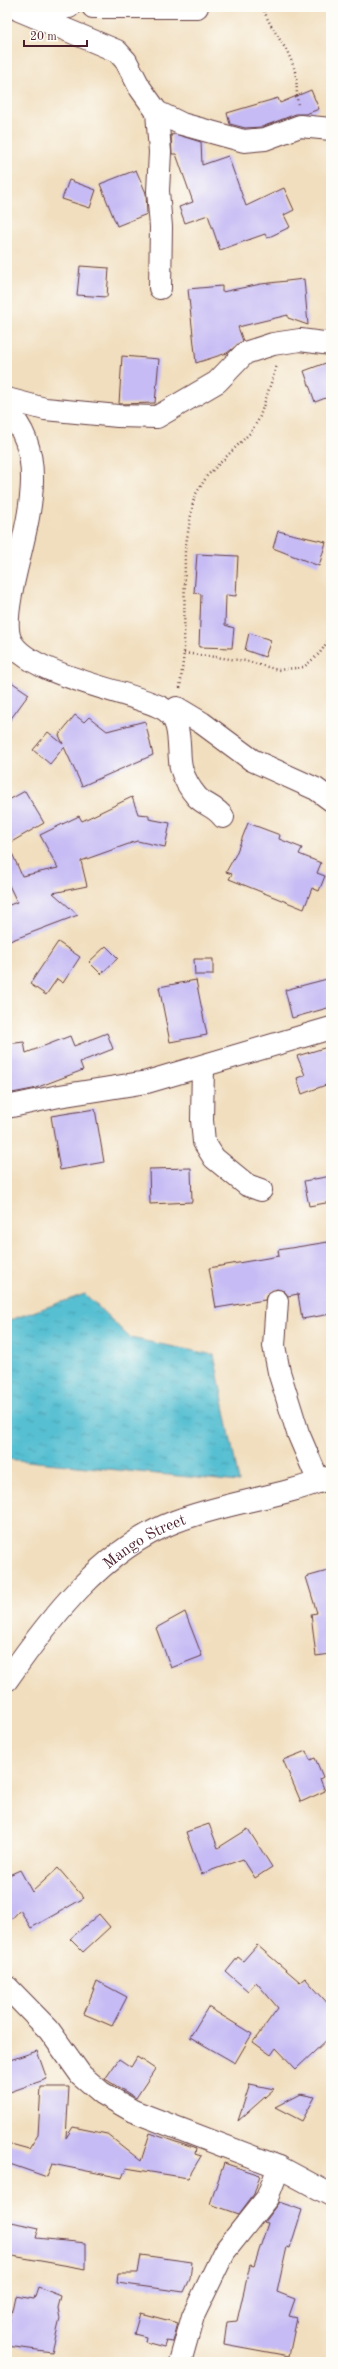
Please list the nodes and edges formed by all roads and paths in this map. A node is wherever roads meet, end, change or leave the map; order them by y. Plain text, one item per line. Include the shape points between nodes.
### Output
1 (69, 7) edge
2 (93, 7) edge
3 (198, 7) edge
4 (263, 7) edge
5 (13, 10) edge
6 (157, 112) junction
7 (300, 126) junction
8 (331, 129) edge
9 (160, 288) dead end
10 (282, 343) junction
11 (331, 344) edge
12 (7, 399) edge
13 (7, 412) edge
14 (331, 637) edge
15 (184, 653) junction
16 (177, 708) joint
17 (331, 800) edge
18 (223, 817) dead end
19 (331, 1028) edge
20 (203, 1066) junction
21 (7, 1108) edge
22 (261, 1190) dead end
23 (277, 1301) dead end
24 (325, 1479) edge
25 (7, 1680) edge
26 (7, 1987) edge
27 (279, 2166) junction
28 (331, 2195) edge
29 (180, 2362) edge

1 - 5 street
2 - 3 street
4 - 7 path via 267,21 294,66
5 - 6 street via 117,51 126,61 140,88
6 - 7 street via 182,124 244,141 265,139
6 - 9 street via 160,152
7 - 8 street
10 - 11 street via 300,340
10 - 12 street via 245,352 217,382 157,417 45,409
10 - 15 path via 275,378 259,419 250,433 207,476 194,498 185,550
13 - 18 street via 24,436 31,460 32,496 9,606 10,639 36,663 163,708 176,721 182,768 188,784 198,798 216,808
14 - 15 path via 319,654 304,667 278,670 246,660
15 - 16 path
16 - 17 street via 252,760 316,789
19 - 20 street via 249,1050
20 - 21 street via 147,1082 59,1096
20 - 22 street via 204,1142 214,1158 247,1185
23 - 24 street via 274,1346 279,1372 298,1433
24 - 25 street, Mango Street via 173,1522 139,1540 92,1574 30,1647
26 - 27 street via 49,2030 81,2075 102,2093 134,2111
27 - 28 street
27 - 29 street via 268,2198 224,2252 193,2316

